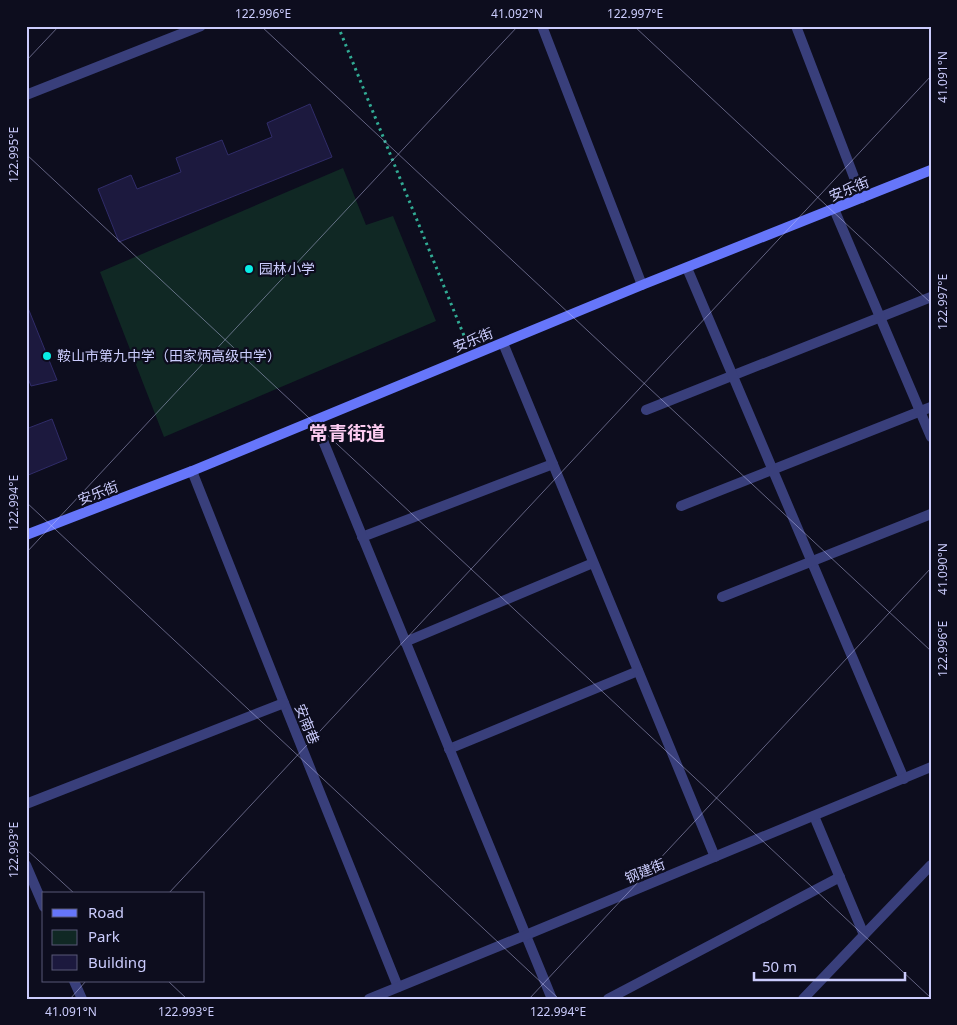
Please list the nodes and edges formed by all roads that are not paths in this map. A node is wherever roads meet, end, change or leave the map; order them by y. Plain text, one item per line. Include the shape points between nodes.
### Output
1 (201, 26) edge
2 (542, 26) edge
3 (796, 26) edge
4 (26, 95) edge
5 (931, 170) edge
6 (862, 198) junction
7 (834, 209) junction
8 (688, 268) junction
9 (642, 285) junction
10 (931, 298) edge
11 (880, 318) junction
12 (503, 343) junction
13 (733, 376) junction
14 (931, 407) edge
15 (646, 410) dead end
16 (920, 412) junction
17 (315, 421) junction
18 (931, 437) edge
19 (553, 464) junction
20 (773, 470) junction
21 (192, 471) junction
22 (681, 506) dead end
23 (931, 514) edge
24 (26, 536) edge
25 (362, 537) junction
26 (811, 561) junction
27 (594, 563) junction
28 (722, 596) dead end
29 (405, 642) junction
30 (638, 671) junction
31 (284, 703) junction
32 (449, 749) junction
33 (931, 767) edge
34 (904, 779) junction
35 (26, 804) edge
36 (814, 816) junction
37 (715, 857) junction
38 (26, 865) edge
39 (931, 865) edge
40 (840, 877) junction
41 (42, 903) edge
42 (864, 934) junction
43 (526, 936) junction
44 (74, 982) edge
45 (398, 987) junction
46 (82, 999) edge
47 (369, 999) edge
48 (552, 999) edge
49 (608, 999) edge
50 (803, 999) edge

1 - 4 street
2 - 9 street
3 - 6 street
5 - 6 street, 安乐街
6 - 7 street, 安乐街
7 - 8 street, 安乐街
7 - 11 street
8 - 9 street, 安乐街
8 - 13 street
9 - 12 street, 安乐街
10 - 11 street
11 - 13 street
11 - 16 street
12 - 17 street, 安乐街
12 - 19 street
13 - 15 street
13 - 20 street
14 - 16 street
16 - 18 street
16 - 20 street
17 - 21 street, 安乐街
17 - 25 street
19 - 25 street
19 - 27 street
20 - 22 street
20 - 26 street
21 - 24 street, 安乐街
21 - 31 street, 安南巷
23 - 26 street
25 - 29 street
26 - 28 street
26 - 34 street
27 - 29 street
27 - 30 street
29 - 32 street
30 - 32 street
30 - 37 street
31 - 35 street
31 - 45 street, 安南巷
32 - 43 street
33 - 34 street, 钢建街
34 - 36 street, 钢建街
36 - 37 street, 钢建街
36 - 40 street
37 - 43 street, 钢建街
38 - 41 street
39 - 42 street
40 - 42 street
40 - 49 street
42 - 50 street
43 - 45 street, 钢建街
43 - 48 street
44 - 46 street
45 - 47 street, 钢建街

